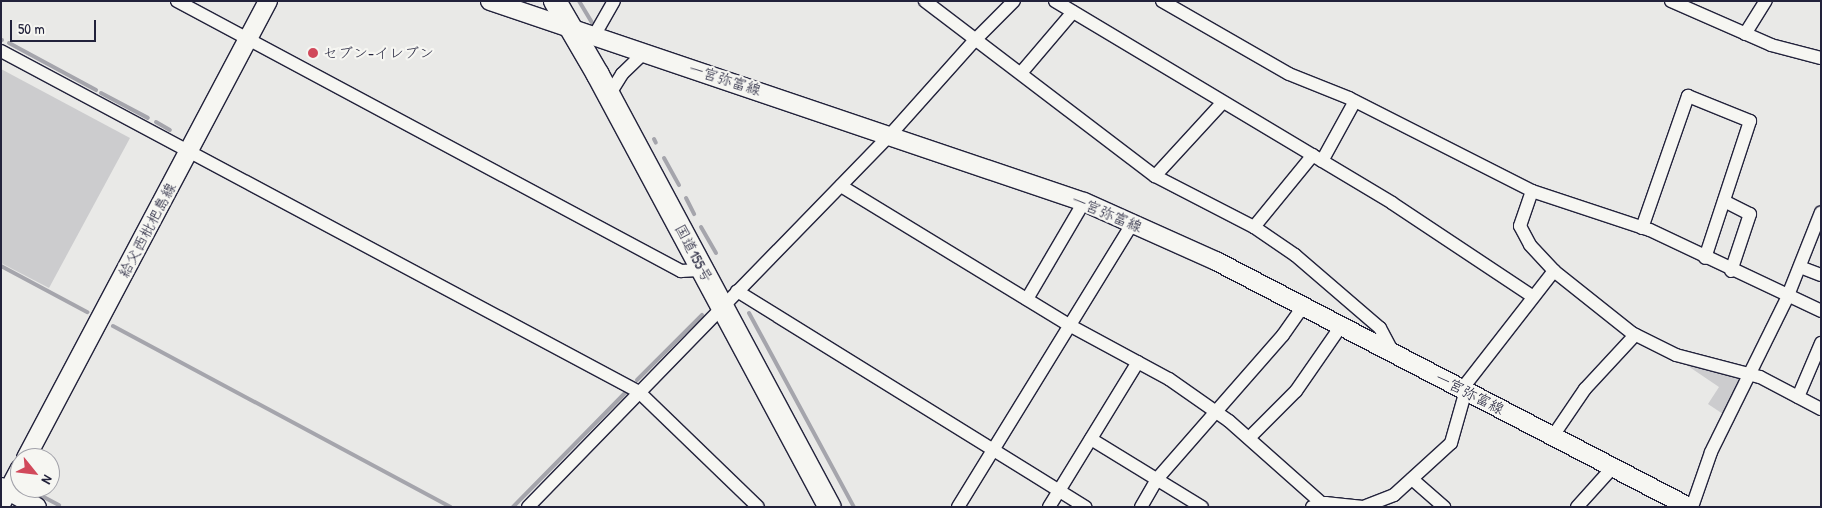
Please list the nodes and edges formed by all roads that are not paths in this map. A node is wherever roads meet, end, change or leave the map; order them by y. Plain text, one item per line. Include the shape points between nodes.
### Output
1 (176, 1) edge
2 (268, 1) edge
3 (555, 1) edge
4 (614, 1) edge
5 (925, 1) edge
6 (1014, 1) edge
7 (1055, 1) edge
8 (1162, 1) edge
9 (1766, 1) edge
10 (1677, 2) edge
11 (501, 3) edge
12 (1073, 12) junction
13 (569, 28) junction
14 (1745, 34) junction
15 (594, 36) junction
16 (248, 39) junction
17 (975, 40) junction
18 (1, 51) edge
19 (644, 53) junction
20 (1821, 58) edge
21 (1021, 73) junction
22 (609, 95) junction
23 (1355, 100) junction
24 (1223, 102) junction
25 (890, 134) junction
26 (189, 150) junction
27 (1317, 158) junction
28 (1155, 176) junction
29 (840, 186) junction
30 (1532, 191) junction
31 (1724, 201) junction
32 (1084, 202) junction
33 (1821, 212) edge
34 (1132, 224) junction
35 (1254, 227) junction
36 (1642, 228) junction
37 (1705, 258) junction
38 (1800, 267) junction
39 (704, 270) junction
40 (1554, 271) junction
41 (1731, 271) junction
42 (1821, 275) edge
43 (1532, 296) junction
44 (1787, 298) junction
45 (730, 299) junction
46 (1027, 299) junction
47 (1304, 306) junction
48 (1821, 311) edge
49 (1069, 325) junction
50 (1340, 326) junction
51 (1635, 335) junction
52 (1821, 344) edge
53 (1394, 354) junction
54 (1138, 362) junction
55 (1749, 375) junction
56 (1464, 390) junction
57 (639, 392) junction
58 (1798, 397) junction
59 (1821, 409) edge
60 (1216, 413) junction
61 (1553, 436) junction
62 (1249, 438) junction
63 (1091, 439) junction
64 (31, 448) edge
65 (993, 450) junction
66 (1613, 467) junction
67 (1157, 479) junction
68 (1412, 479) junction
69 (1059, 490) junction
70 (4, 494) edge
71 (825, 502) edge
72 (1325, 505) edge
73 (37, 507) edge
74 (528, 507) edge
75 (758, 507) edge
76 (958, 507) edge
77 (1049, 507) edge
78 (1086, 507) edge
79 (1141, 507) edge
80 (1202, 507) edge
81 (1312, 507) edge
82 (1362, 507) edge
83 (1444, 507) edge
84 (1577, 507) edge
85 (1691, 507) edge

1 - 16 street
2 - 16 main road, 給父西枇杷島線
3 - 13 highway, 国道155号
4 - 15 street
5 - 17 street
6 - 17 street
7 - 12 street
8 - 23 street via 1289,74
9 - 14 street
10 - 14 street
11 - 13 main road, 一宮弥富線
12 - 21 street
12 - 24 street
13 - 15 main road, 一宮弥富線
13 - 22 highway, 国道155号
14 - 20 street
15 - 19 main road, 一宮弥富線
16 - 26 main road, 給父西枇杷島線
16 - 39 street via 681,270
17 - 21 street
17 - 25 street
18 - 26 street
19 - 22 street via 622,74
19 - 25 main road, 一宮弥富線
21 - 28 street
22 - 39 highway, 国道155号
23 - 27 street
23 - 30 street
24 - 27 street
24 - 28 street
25 - 29 street
25 - 32 main road, 一宮弥富線
26 - 57 street
26 - 64 main road, 給父西枇杷島線
27 - 35 street
27 - 43 street
28 - 35 street
29 - 45 street
29 - 46 street
30 - 36 street
30 - 40 street via 1520,226 1530,245
31 - 36 street via 1750,121 1688,96
31 - 37 street
31 - 41 street via 1750,214
32 - 34 main road, 一宮弥富線
32 - 46 street
33 - 38 street
34 - 47 main road, 一宮弥富線
34 - 49 street
35 - 53 street via 1353,302 1380,328
36 - 37 street
37 - 41 street
38 - 42 street
38 - 44 street
39 - 45 highway, 国道155号
40 - 43 street
40 - 51 street
41 - 44 street
43 - 56 street
44 - 48 street
44 - 55 street
45 - 57 street
45 - 65 street
45 - 71 highway, 国道155号
46 - 49 street
47 - 50 main road, 一宮弥富線
47 - 60 street
49 - 54 street
49 - 65 street
50 - 53 main road, 一宮弥富線
50 - 62 street via 1296,391
51 - 55 street via 1676,355
51 - 61 street via 1585,389
52 - 58 street
53 - 56 main road, 一宮弥富線
54 - 60 street
54 - 63 street
55 - 58 street via 1777,384
55 - 85 street via 1712,452
56 - 61 main road, 一宮弥富線
56 - 68 street via 1451,444
57 - 74 street
57 - 75 street
58 - 59 street
60 - 62 street
60 - 67 street
61 - 66 main road, 一宮弥富線
62 - 72 street
63 - 67 street
63 - 69 street
65 - 69 street
65 - 76 street
66 - 84 street
66 - 85 main road, 一宮弥富線
67 - 79 street
67 - 80 street
68 - 82 street via 1394,495
68 - 83 street
69 - 77 street
69 - 78 street
70 - 73 main road
72 - 81 street
72 - 82 street

